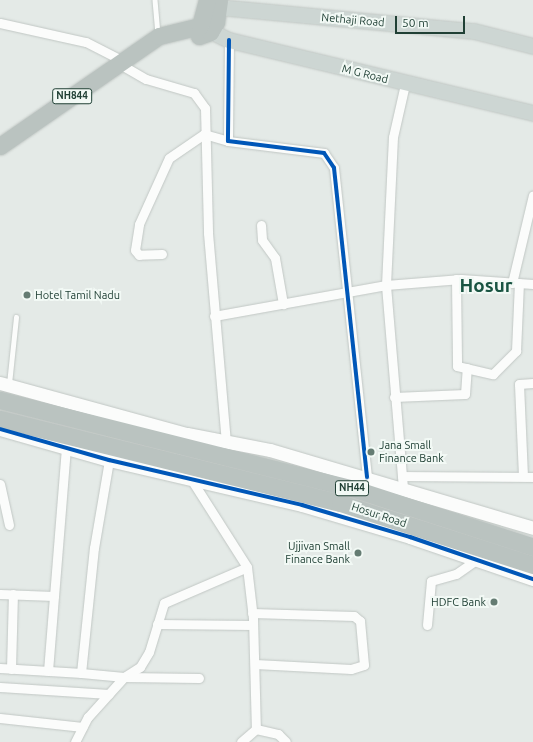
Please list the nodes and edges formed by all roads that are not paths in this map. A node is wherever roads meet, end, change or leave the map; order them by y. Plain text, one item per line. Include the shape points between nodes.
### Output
1 (155, 0) edge
2 (213, 4) edge
3 (0, 23) edge
4 (205, 29) junction
5 (159, 36) junction
6 (229, 40) junction
7 (144, 46) junction
8 (533, 46) edge
9 (120, 62) junction
10 (405, 84) junction
11 (533, 113) edge
12 (204, 134) junction
13 (228, 141) junction
14 (0, 146) edge
15 (533, 195) edge
16 (261, 225) dead end
17 (162, 254) dead end
18 (456, 279) junction
19 (515, 283) junction
20 (533, 284) edge
21 (386, 285) junction
22 (346, 293) junction
23 (283, 304) junction
24 (214, 316) junction
25 (16, 317) dead end
26 (467, 368) junction
27 (533, 383) edge
28 (3, 390) edge
29 (394, 397) junction
30 (0, 418) edge
31 (0, 430) edge
32 (166, 438) junction
33 (226, 441) junction
34 (66, 448) junction
35 (109, 460) junction
36 (150, 461) junction
37 (367, 476) junction
38 (523, 476) junction
39 (533, 477) edge
40 (192, 479) junction
41 (403, 482) junction
42 (0, 484) edge
43 (9, 525) dead end
44 (533, 528) edge
45 (533, 547) edge
46 (476, 560) junction
47 (533, 565) edge
48 (247, 567) junction
49 (533, 579) edge
50 (0, 594) edge
51 (13, 594) junction
52 (54, 596) junction
53 (252, 613) junction
54 (157, 624) junction
55 (253, 625) junction
56 (427, 625) dead end
57 (255, 664) junction
58 (0, 668) edge
59 (11, 669) junction
60 (48, 671) junction
61 (82, 673) junction
62 (124, 677) junction
63 (199, 678) dead end
64 (0, 687) edge
65 (109, 694) junction
66 (0, 718) edge
67 (83, 727) junction
68 (256, 729) junction
69 (75, 742) edge
70 (241, 742) edge
71 (286, 742) edge

1 - 5 lane
2 - 4 highway
2 - 8 main road, Nethaji Road via 474,31
3 - 9 street via 86,42
4 - 5 highway, NH844
4 - 6 main road, M G Road
4 - 7 highway, NH844
5 - 7 highway, NH844
6 - 10 main road, M G Road
6 - 13 street
7 - 9 highway, NH844
9 - 12 street via 146,79 194,93 202,100
9 - 14 highway, NH844
10 - 11 main road, M G Road
10 - 21 street via 393,137
12 - 13 street
12 - 17 street via 169,158 139,224 136,254
12 - 24 street
13 - 22 street via 324,153 334,168
15 - 19 street
16 - 23 street via 262,240 275,258
18 - 19 street
18 - 21 street
18 - 26 street via 457,366
19 - 20 street
19 - 26 street via 516,351 493,374
21 - 22 street
21 - 29 street
22 - 23 street
22 - 37 street
23 - 24 street
24 - 33 street
25 - 28 lane
26 - 29 street via 465,394
27 - 38 street via 519,384
28 - 32 highway, NH44
29 - 41 street
30 - 36 highway, NH44
31 - 34 street
32 - 33 street
32 - 45 highway, Hosur Road / NH44 via 361,491
33 - 37 street
34 - 35 street
34 - 52 street
35 - 36 street
35 - 61 street via 94,548
36 - 40 street
36 - 47 highway, Hosur Road / NH44 via 340,503
37 - 41 street
38 - 39 street
38 - 41 street
40 - 46 street via 302,506
40 - 48 street
41 - 44 street
42 - 43 street
46 - 49 street
46 - 56 street via 456,574 431,581
48 - 53 street
48 - 54 street via 164,602
50 - 51 street
51 - 52 street
51 - 59 street
52 - 60 street
53 - 55 street
53 - 57 street via 354,616 360,621 364,665 351,669
54 - 55 street
54 - 62 street via 150,652 140,667
55 - 57 street
57 - 68 street
58 - 59 street
59 - 60 street
60 - 61 street
61 - 62 street
62 - 63 street
62 - 65 street
64 - 65 street
65 - 67 street
66 - 67 street
67 - 69 street
68 - 70 street
68 - 71 street via 278,734

